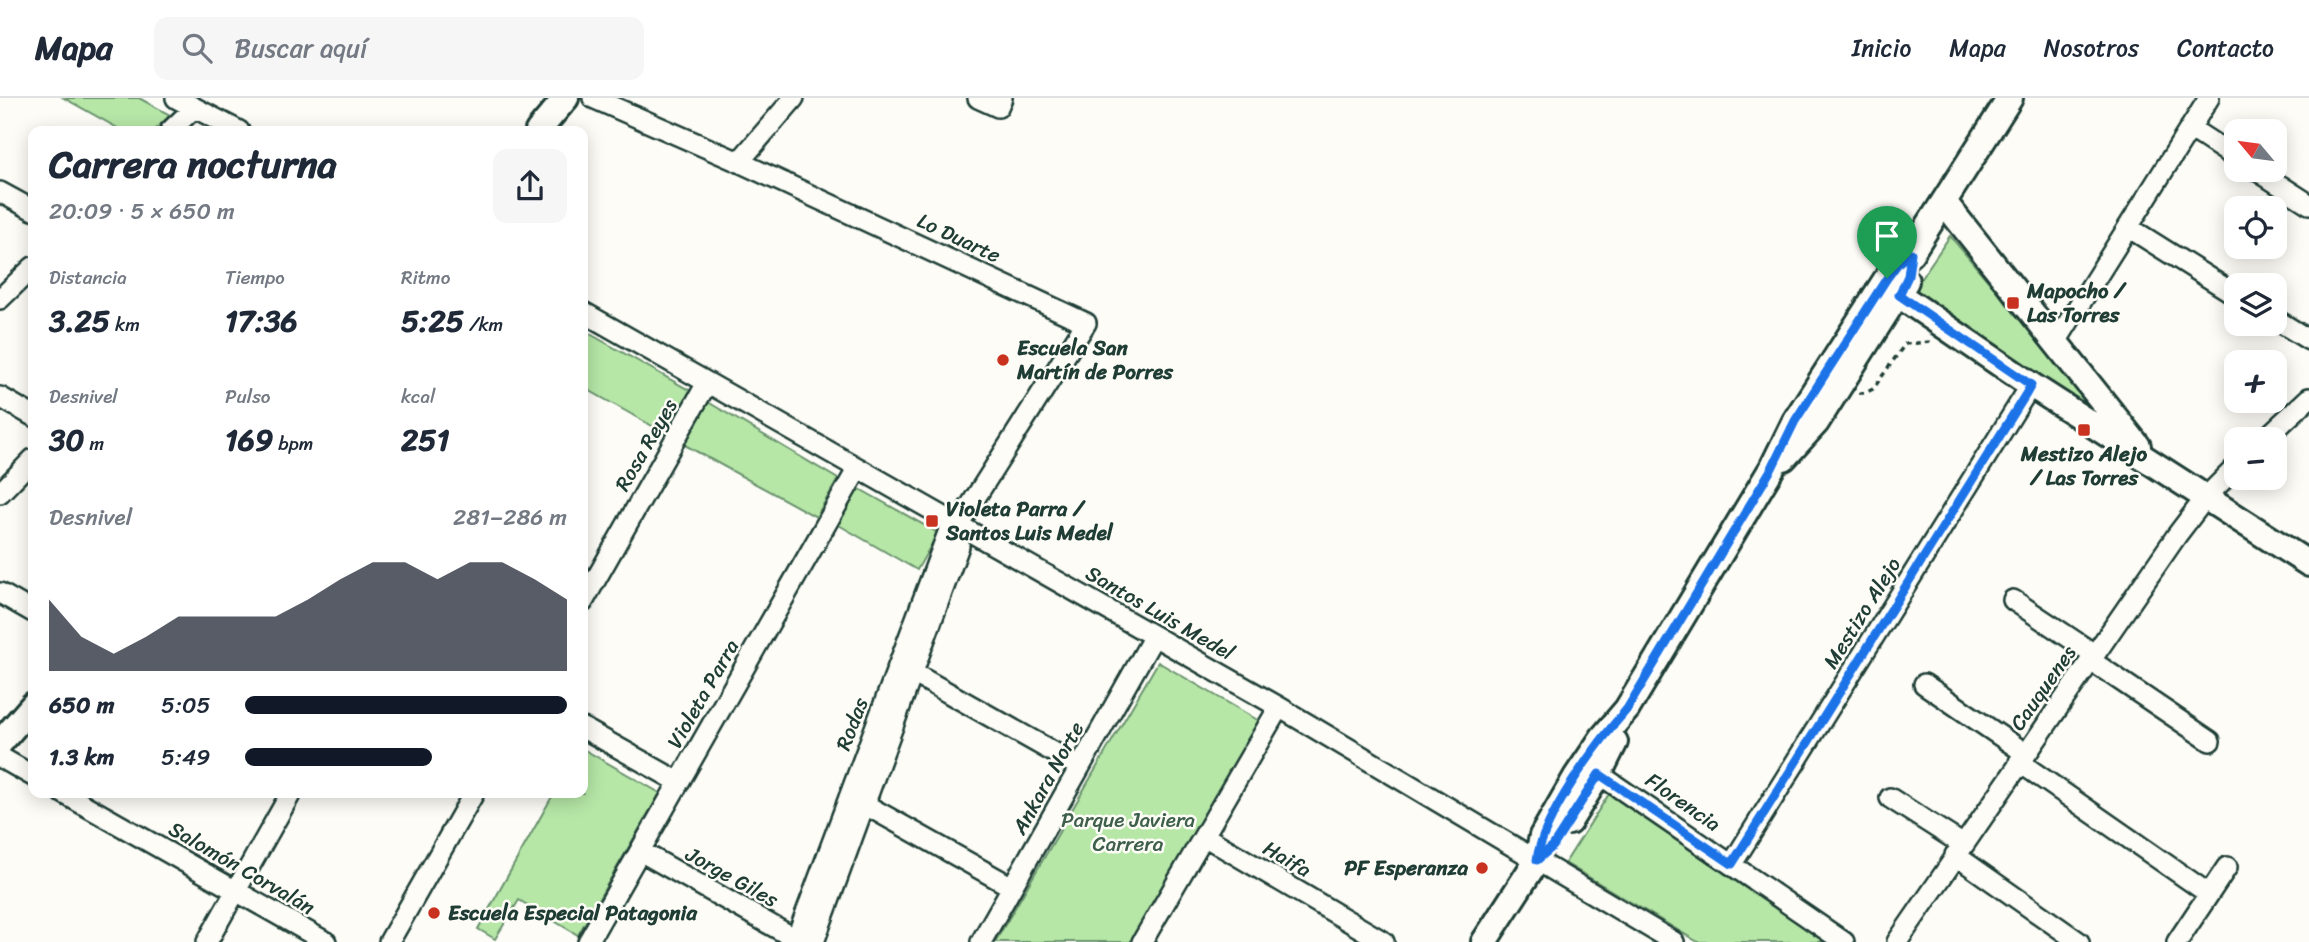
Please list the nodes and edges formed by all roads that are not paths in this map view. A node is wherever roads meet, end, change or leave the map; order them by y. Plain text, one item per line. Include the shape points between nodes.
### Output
1 (176, 98) edge
2 (566, 98) edge
3 (593, 98) edge
4 (794, 98) edge
5 (978, 98) edge
6 (1002, 98) edge
7 (2010, 98) edge
8 (2209, 98) edge
9 (194, 108) junction
10 (175, 126) edge
11 (229, 126) edge
12 (542, 126) edge
13 (2190, 128) junction
14 (2224, 150) edge
15 (739, 162) junction
16 (2275, 182) edge
17 (0, 192) edge
18 (1944, 202) junction
19 (2309, 204) edge
20 (28, 207) edge
21 (2128, 227) junction
22 (1911, 253) junction
23 (28, 272) edge
24 (2224, 287) edge
25 (1899, 295) junction
26 (0, 299) edge
27 (588, 315) edge
28 (2287, 326) edge
29 (2309, 340) edge
30 (2056, 342) junction
31 (707, 383) junction
32 (2031, 385) junction
33 (0, 397) edge
34 (2309, 398) edge
35 (28, 413) edge
36 (2278, 427) edge
37 (2149, 460) junction
38 (28, 464) edge
39 (858, 468) junction
40 (1772, 468) junction
41 (2224, 479) edge
42 (0, 493) edge
43 (2206, 497) junction
44 (955, 523) junction
45 (2309, 564) edge
46 (0, 593) edge
47 (588, 593) edge
48 (2013, 600) dead end
49 (28, 609) edge
50 (1154, 636) junction
51 (2092, 657) junction
52 (913, 673) junction
53 (1924, 684) dead end
54 (1279, 707) junction
55 (28, 711) edge
56 (588, 731) edge
57 (2210, 741) dead end
58 (0, 743) edge
59 (0, 757) edge
60 (2022, 757) junction
61 (1080, 767) junction
62 (28, 773) edge
63 (1588, 775) junction
64 (679, 782) junction
65 (72, 798) edge
66 (289, 798) edge
67 (471, 798) edge
68 (1890, 798) dead end
69 (864, 804) junction
70 (1204, 836) junction
71 (1958, 850) junction
72 (640, 851) junction
73 (1537, 860) junction
74 (1732, 864) junction
75 (2227, 867) dead end
76 (1012, 887) junction
77 (236, 891) junction
78 (2209, 894) junction
79 (801, 941) edge
80 (1670, 941) edge
81 (207, 942) edge
82 (326, 942) edge
83 (389, 942) edge
84 (588, 942) edge
85 (981, 942) edge
86 (1142, 942) edge
87 (1384, 942) edge
88 (1484, 942) edge
89 (1844, 942) edge
90 (1897, 942) edge
91 (2079, 942) edge
92 (2177, 942) edge

1 - 9 street
2 - 12 main road
3 - 15 street, Lo Duarte
4 - 15 street
5 - 6 street via 998,107
7 - 18 main road
8 - 13 street
9 - 10 street
9 - 11 street
13 - 14 street
13 - 21 street
15 - 44 street, Lo Duarte via 1086,323
16 - 19 street
17 - 20 street
18 - 22 main road
18 - 30 main road
21 - 24 street
21 - 30 street
22 - 25 main road
22 - 40 main road via 1887,278 1795,421
23 - 26 street
25 - 32 main road
25 - 40 main road via 1804,438
27 - 31 street, Santos Luis Medel
28 - 29 street
30 - 37 main road
31 - 39 street, Santos Luis Medel
31 - 47 street, Rosa Reyes
32 - 37 main road
32 - 74 street, Mestizo Alejo
33 - 35 street
34 - 36 street
37 - 43 main road
38 - 42 street
39 - 44 street, Santos Luis Medel
39 - 64 street, Violeta Parra
40 - 63 main road via 1627,709 1603,737
41 - 43 street, Cauquenes
43 - 45 main road
43 - 51 street, Cauquenes
44 - 50 street, Santos Luis Medel
44 - 52 street, Rodas via 959,547
44 - 79 street, Rodas
46 - 49 street
48 - 51 street
50 - 54 street, Santos Luis Medel
50 - 61 street, Ankara Norte
51 - 57 street
51 - 60 street, Cauquenes
52 - 61 street
52 - 69 street, Rodas
53 - 60 street
54 - 70 street
54 - 73 street, Santos Luis Medel
55 - 58 main road
56 - 64 street
59 - 62 street
60 - 71 street, Cauquenes
60 - 78 street
61 - 76 street, Ankara Norte
63 - 73 main road via 1542,836
63 - 74 street, Florencia
64 - 72 street, Violeta Parra
65 - 77 street, Salomón Corvalán
66 - 77 street
67 - 83 street
68 - 71 street
69 - 76 street
69 - 79 street, Rodas
70 - 86 street
70 - 87 street, Haifa
71 - 90 street, Cauquenes
71 - 91 street
72 - 79 street, Jorge Giles
72 - 84 street, Violeta Parra
73 - 80 street, Santos Luis Medel
73 - 88 main road
74 - 89 street, Florencia
75 - 78 street
76 - 85 street, Ankara Norte
77 - 81 street
77 - 82 street, Salomón Corvalán
78 - 92 street

